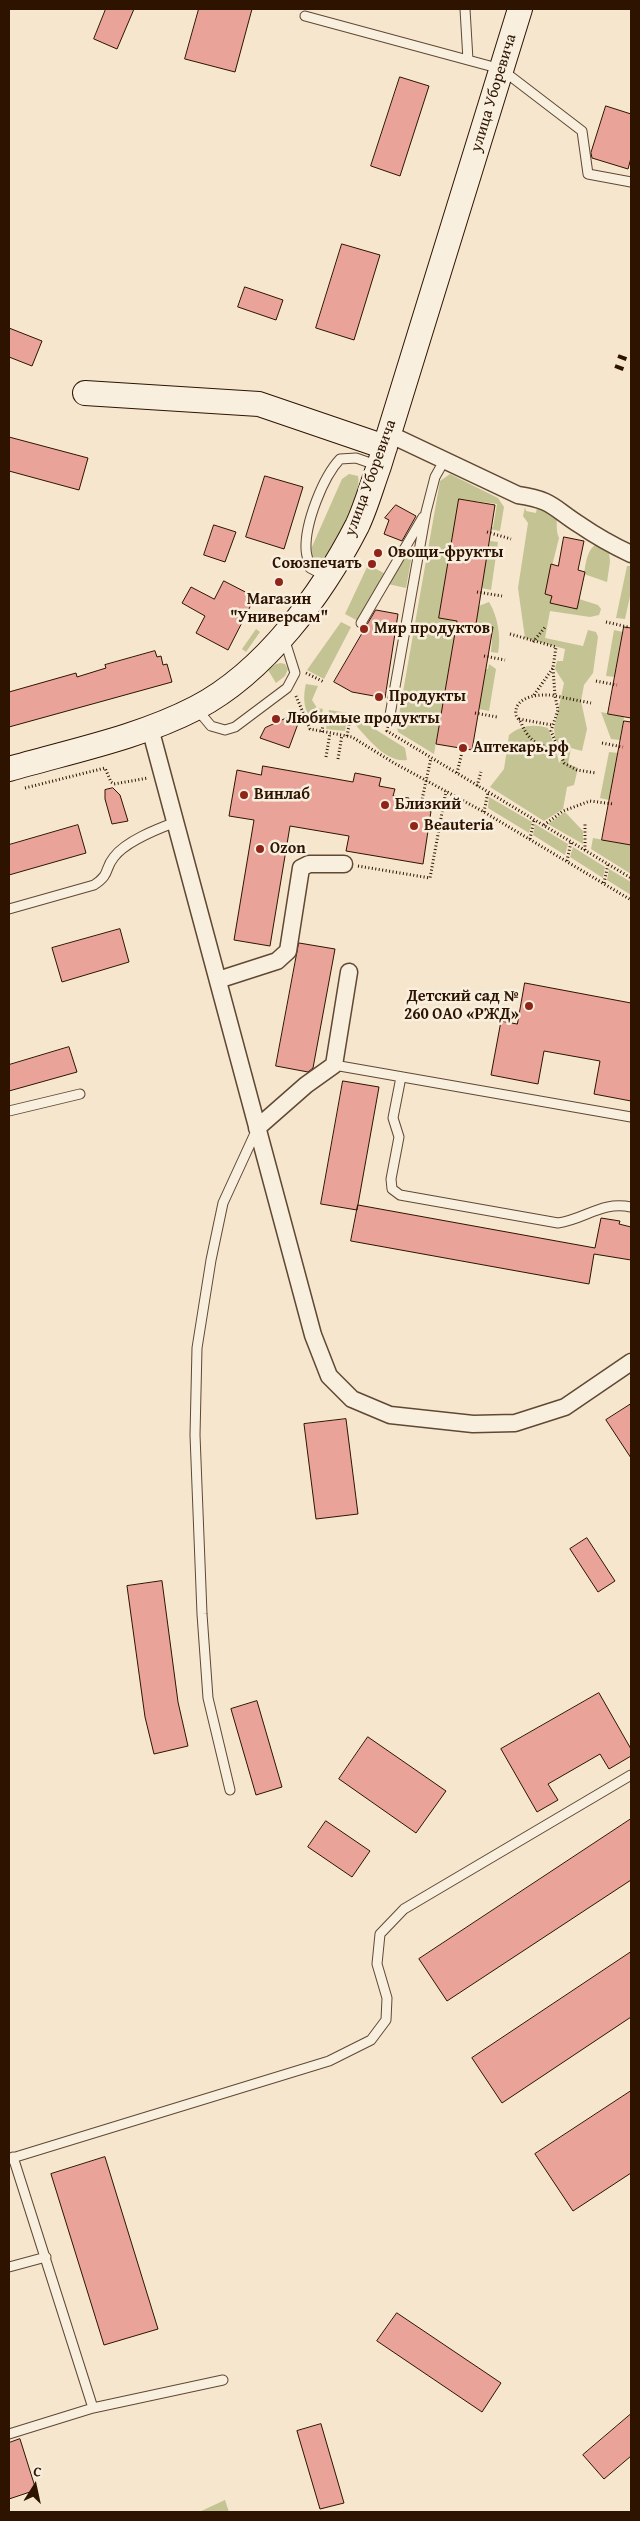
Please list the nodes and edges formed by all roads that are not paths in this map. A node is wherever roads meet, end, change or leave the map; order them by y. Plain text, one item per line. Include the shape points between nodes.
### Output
1 (465, 9) edge
2 (520, 9) edge
3 (305, 16) dead end
4 (468, 60) junction
5 (501, 69) junction
6 (631, 182) edge
7 (85, 393) dead end
8 (384, 449) junction
9 (444, 461) junction
10 (426, 512) junction
11 (631, 554) edge
12 (328, 577) junction
13 (362, 623) dead end
14 (283, 636) junction
15 (196, 708) junction
16 (390, 715) dead end
17 (150, 728) junction
18 (14, 779) edge
19 (176, 822) junction
20 (347, 864) road end
21 (9, 909) edge
22 (349, 972) dead end
23 (218, 980) junction
24 (334, 1065) junction
25 (401, 1077) junction
26 (80, 1094) dead end
27 (9, 1111) edge
28 (631, 1117) edge
29 (257, 1128) junction
30 (631, 1207) edge
31 (631, 1362) edge
32 (631, 1775) edge
33 (230, 1790) dead end
34 (11, 2158) edge
35 (46, 2257) junction
36 (9, 2268) edge
37 (223, 2380) dead end
38 (93, 2408) junction
39 (9, 2434) edge

1 - 4 lane
2 - 5 main road, улица Уборевича
3 - 4 lane
4 - 5 lane
5 - 6 lane via 582,131 588,174
5 - 8 main road, улица Уборевича
7 - 8 main road via 259,404
8 - 9 street
8 - 12 main road, улица Уборевича via 357,525
8 - 12 lane via 356,458 340,459 330,470 308,526 306,549 310,568
9 - 10 lane via 435,477
9 - 11 street via 518,494 554,504 579,525
10 - 13 lane
10 - 16 lane
12 - 14 main road, улица Уборевича
14 - 15 main road, улица Уборевича via 226,689
14 - 15 lane via 296,673 286,688 235,727 225,730 211,726
15 - 17 main road, улица Уборевича
17 - 18 main road, улица Уборевича
17 - 19 street
19 - 21 lane via 145,834 114,857 104,878 94,885
19 - 23 street
20 - 23 street via 309,864 301,868 288,951 277,961
22 - 24 street
23 - 29 street
24 - 25 lane
24 - 29 street
25 - 28 lane
25 - 30 lane via 393,1118 399,1137 391,1179 392,1189 400,1195 558,1223 606,1206
26 - 27 lane
29 - 31 street via 313,1335 329,1376 352,1399 390,1415 473,1424 515,1424 565,1406
29 - 33 lane via 224,1203 197,1348 195,1435 207,1689
32 - 34 lane via 404,1909 380,1934 377,1964 387,1998 386,2020 371,2040 329,2061
34 - 35 lane
35 - 36 lane
35 - 38 lane
37 - 38 lane
38 - 39 lane

